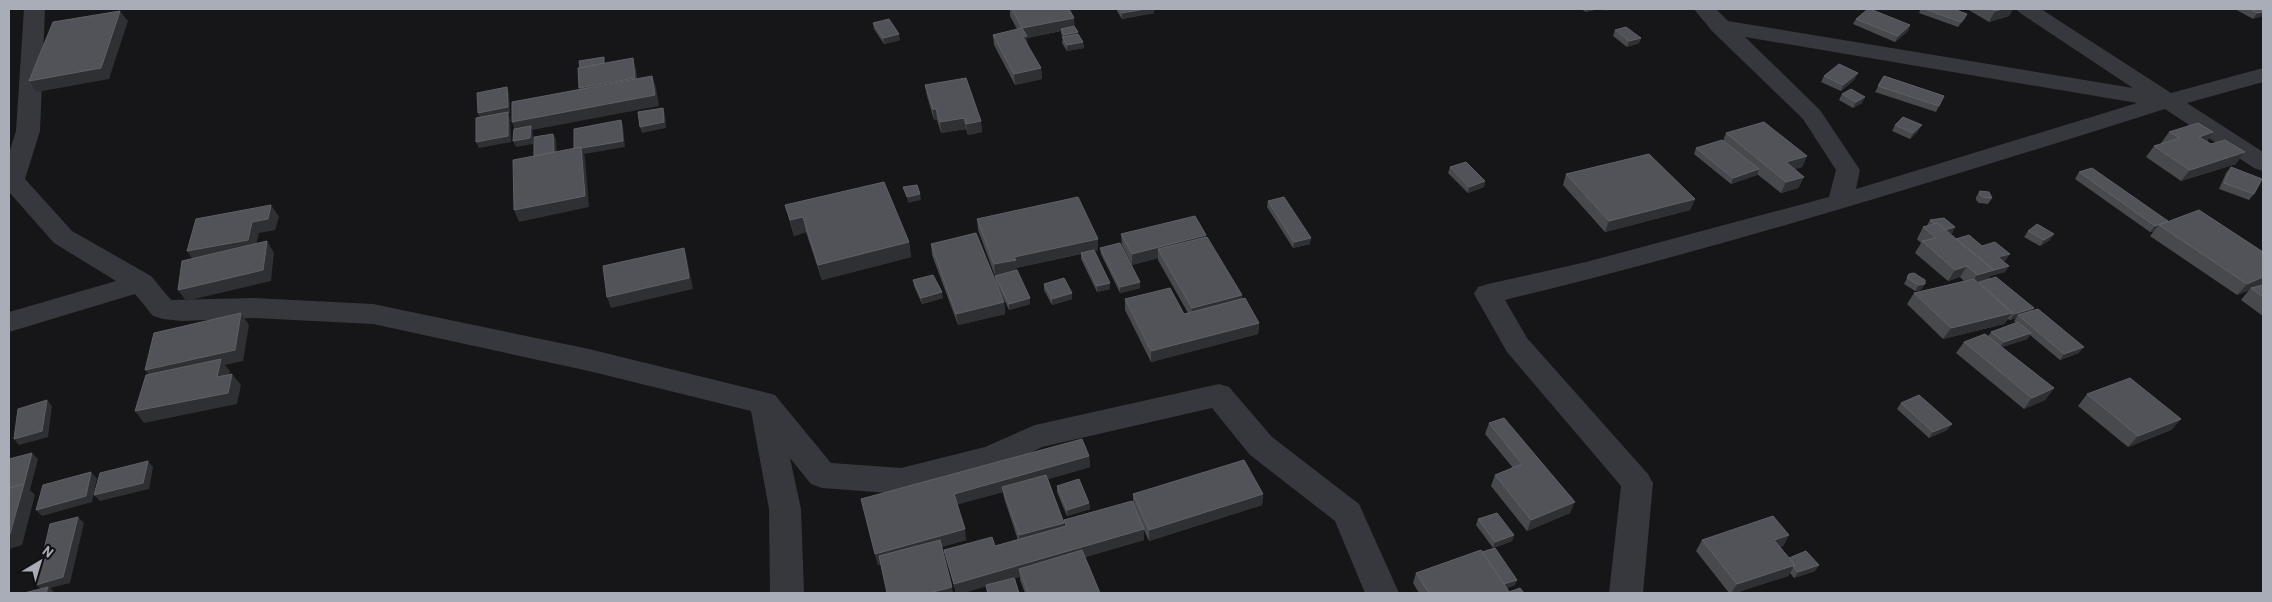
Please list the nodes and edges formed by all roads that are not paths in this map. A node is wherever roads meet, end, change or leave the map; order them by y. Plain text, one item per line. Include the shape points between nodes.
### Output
1 (34, 9) edge
2 (2027, 9) edge
3 (1712, 17) edge
4 (2263, 75) edge
5 (2167, 101) junction
6 (2263, 163) edge
7 (1840, 202) junction
8 (141, 283) junction
9 (9, 322) edge
10 (764, 403) junction
11 (787, 593) edge
12 (1382, 593) edge
13 (1626, 593) edge

1 - 8 street via 28,131 12,180 63,237
2 - 5 street
3 - 5 street
3 - 7 street via 1812,114 1848,170
4 - 5 street
5 - 6 street
5 - 7 street
7 - 13 street via 1586,271 1488,294 1517,345 1637,483
8 - 9 street
8 - 10 street via 164,309 254,308 373,314 588,360
10 - 11 street via 785,509
10 - 12 street via 822,475 901,481 992,457 1035,437 1219,395 1261,446 1348,513

